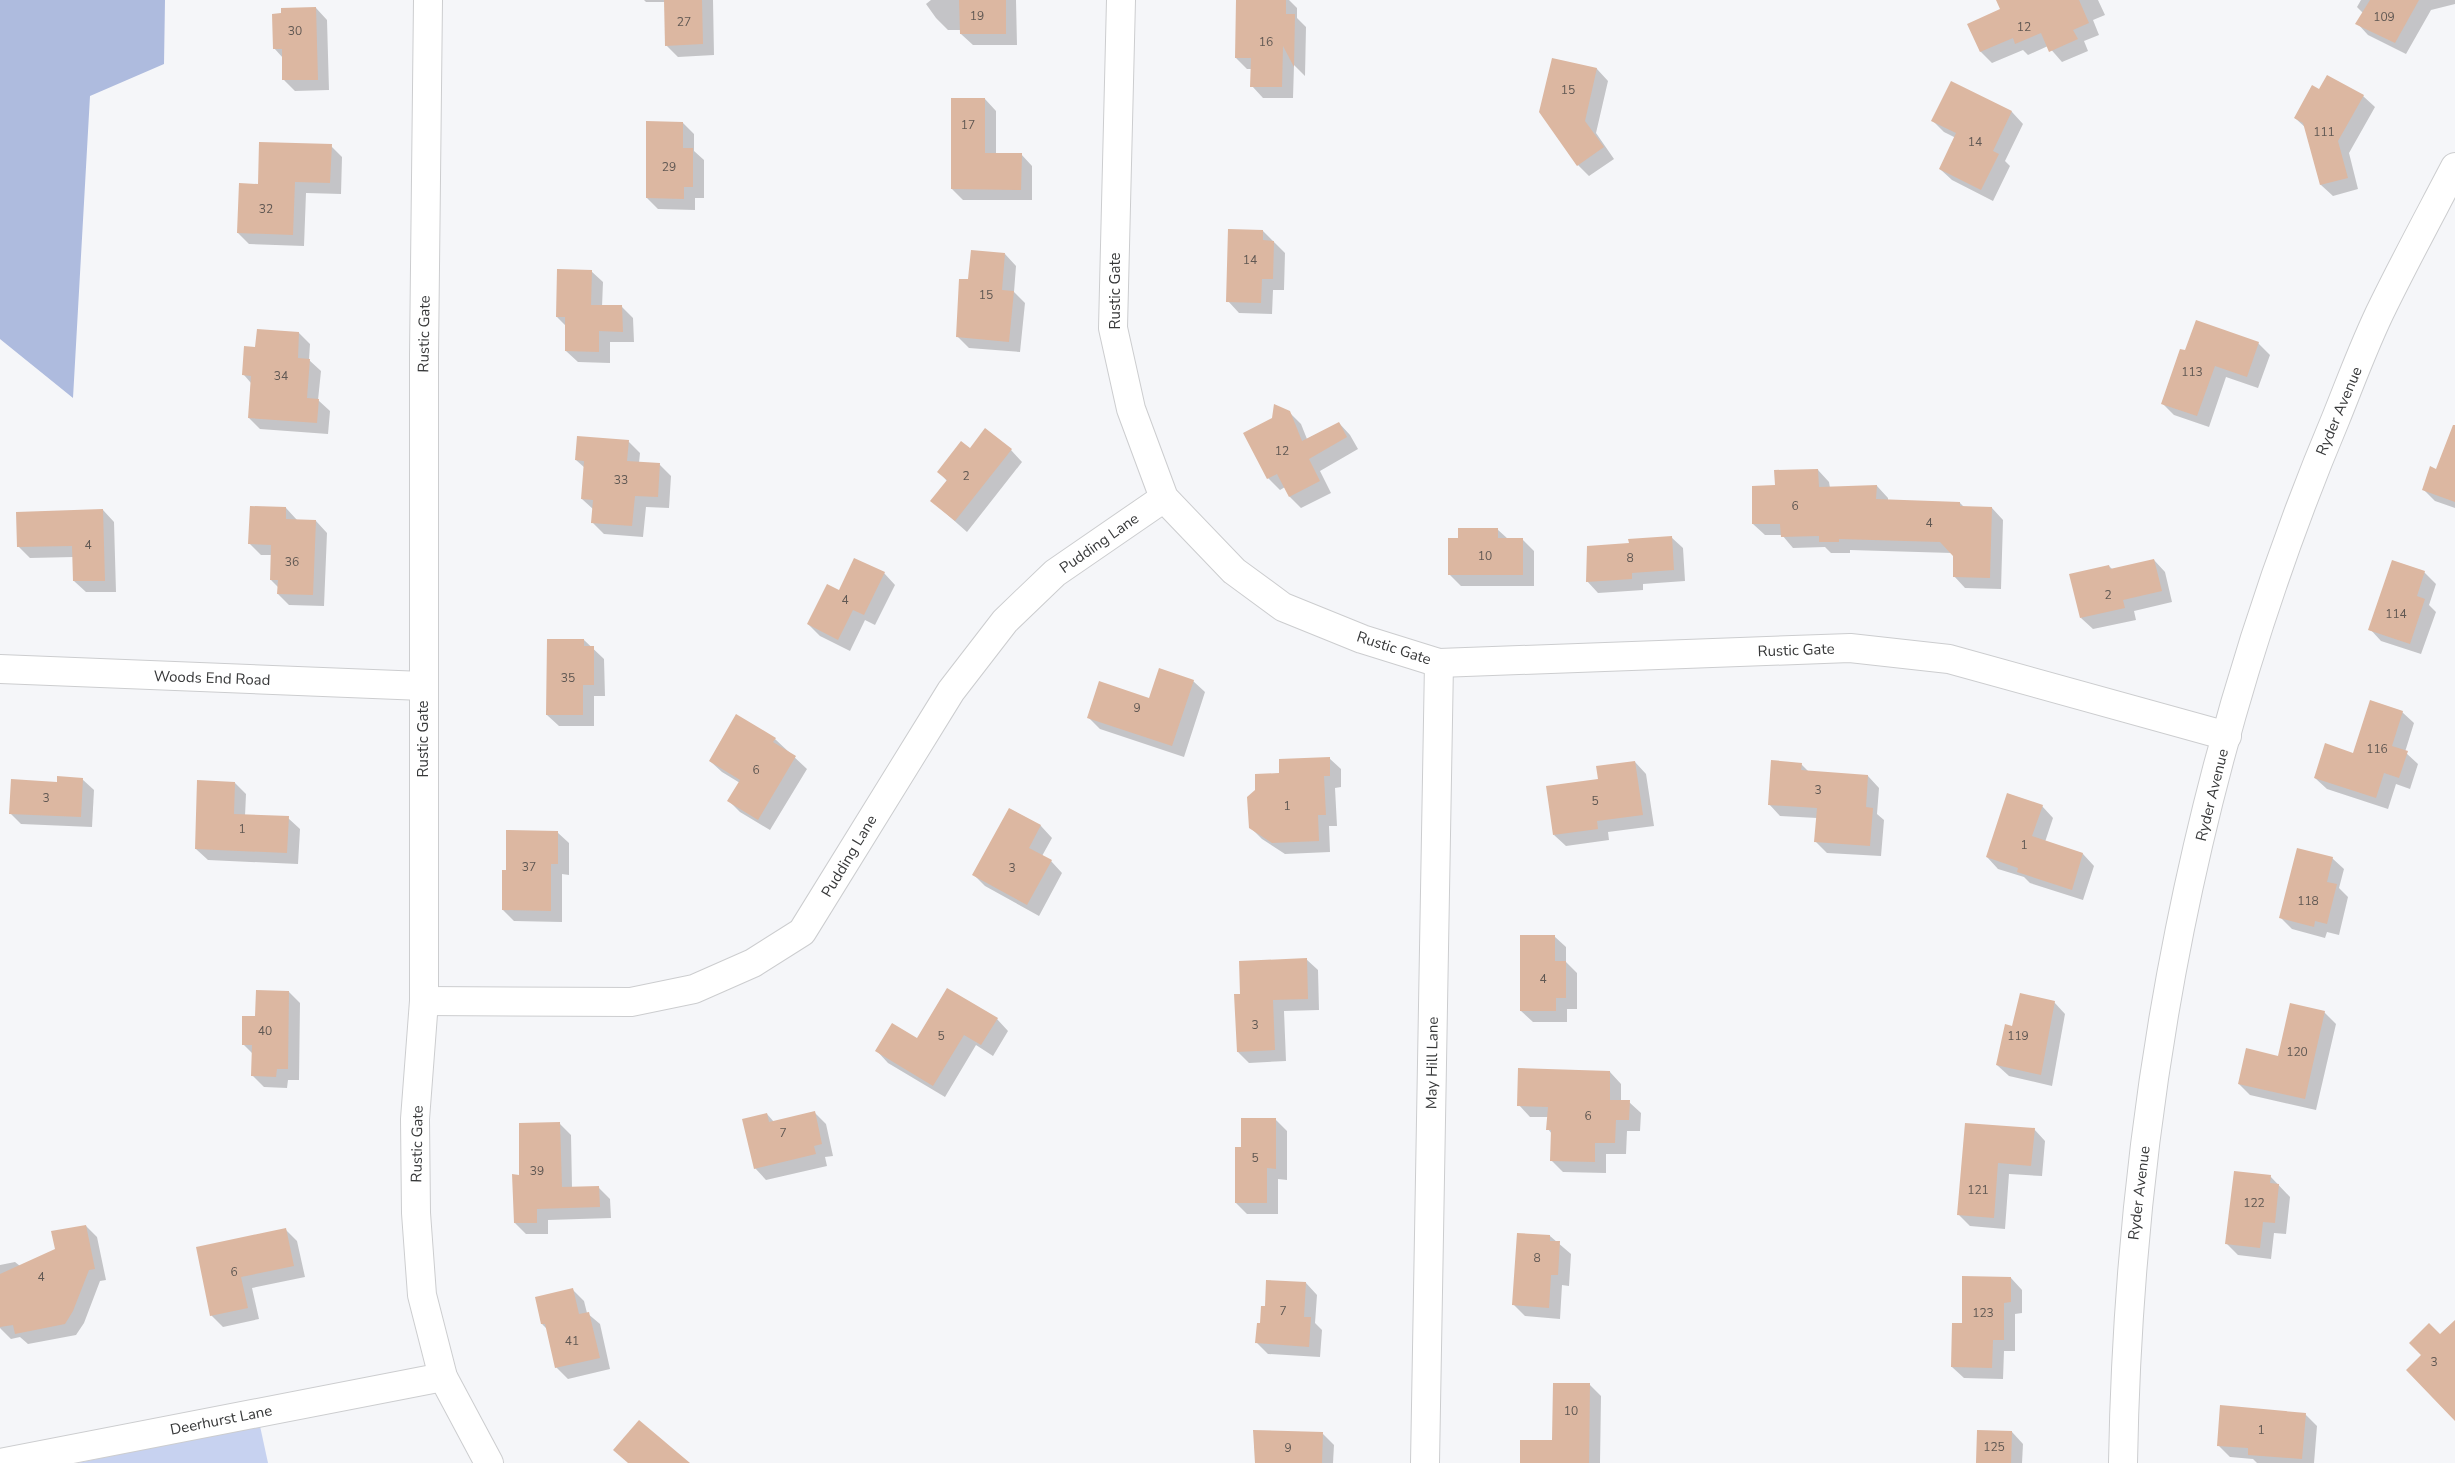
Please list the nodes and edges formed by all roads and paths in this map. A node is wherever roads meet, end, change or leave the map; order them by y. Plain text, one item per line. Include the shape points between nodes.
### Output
1 (428, 0) edge
2 (1121, 0) edge
3 (2455, 167) edge
4 (1164, 498) junction
5 (1439, 663) junction
6 (0, 669) edge
7 (423, 686) junction
8 (2226, 736) junction
9 (424, 1001) junction
10 (442, 1377) junction
11 (0, 1463) edge
12 (489, 1463) edge
13 (1425, 1463) edge
14 (2123, 1463) edge

1 - 7 street, Rustic Gate
2 - 4 street, Rustic Gate via 1113,328 1131,409
3 - 8 street, Ryder Avenue via 2382,308 2313,472 2260,618
4 - 5 street, Rustic Gate via 1234,571 1283,607 1362,639
4 - 9 street, Pudding Lane via 1055,573 1005,621 951,691 802,932 753,963 694,989 631,1002
5 - 8 street, Rustic Gate via 1850,648 1949,659
5 - 13 street, May Hill Lane
6 - 7 street, Woods End Road
7 - 9 street, Rustic Gate
8 - 14 street, Ryder Avenue via 2180,920 2152,1089 2133,1242
9 - 10 street, Rustic Gate via 416,1119 416,1213 422,1295
10 - 11 street, Deerhurst Lane
10 - 12 street, Rustic Gate

